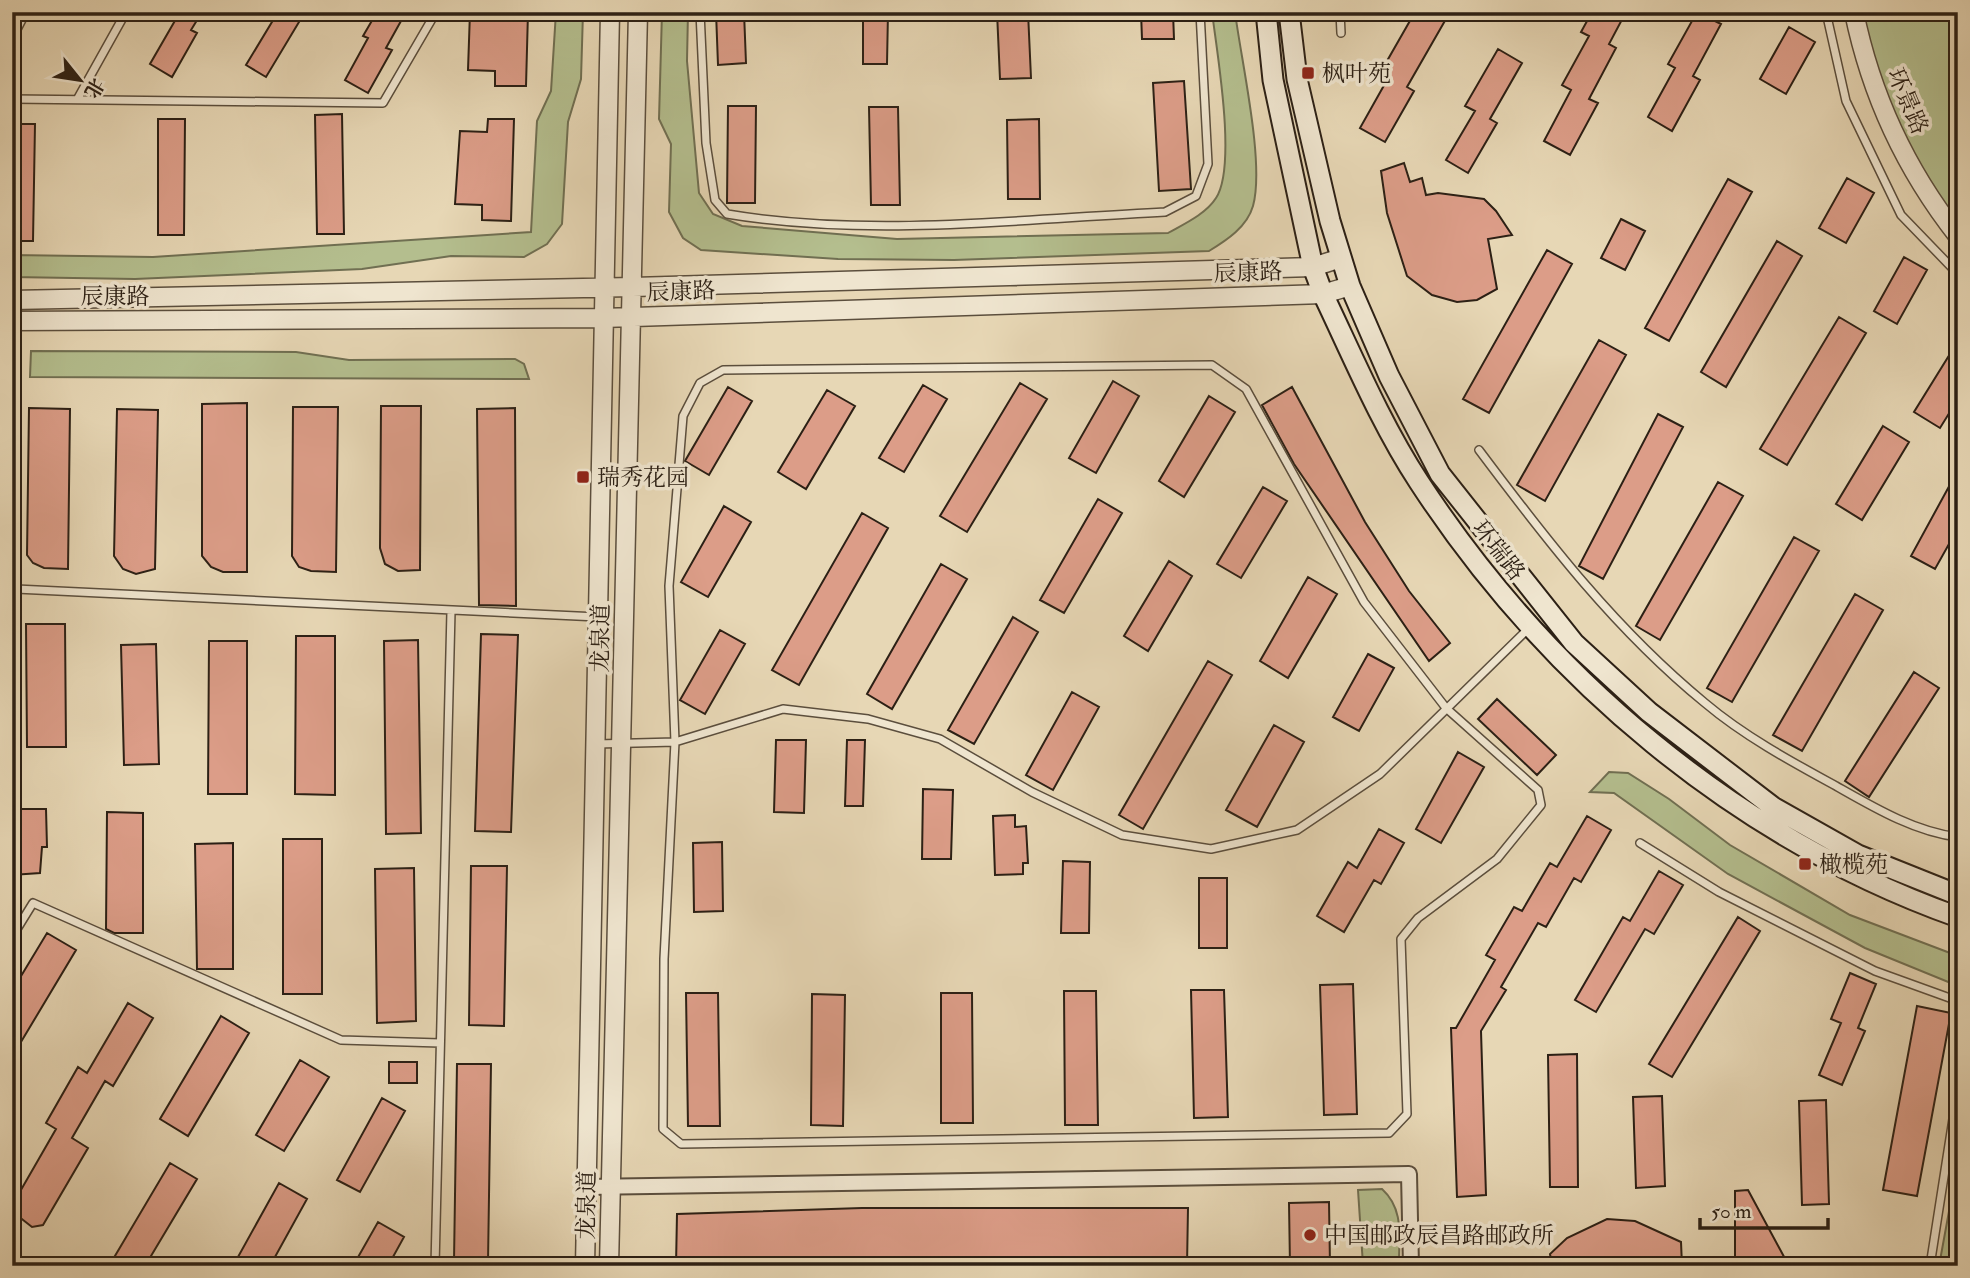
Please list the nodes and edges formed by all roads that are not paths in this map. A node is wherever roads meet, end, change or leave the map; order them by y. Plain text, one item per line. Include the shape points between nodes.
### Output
1 (26, 12) edge
2 (126, 12) edge
3 (436, 12) edge
4 (610, 12) edge
5 (638, 12) edge
6 (700, 12) edge
7 (1200, 12) edge
8 (1266, 12) edge
9 (1289, 12) edge
10 (1340, 12) edge
11 (1826, 12) edge
12 (1854, 12) edge
13 (1342, 33) dead end
14 (12, 39) edge
15 (78, 98) junction
16 (12, 99) edge
17 (1958, 236) edge
18 (1341, 258) junction
19 (1313, 267) junction
20 (1958, 274) edge
21 (1350, 286) junction
22 (633, 287) junction
23 (603, 288) junction
24 (1323, 294) junction
25 (12, 300) edge
26 (632, 317) junction
27 (603, 318) junction
28 (12, 321) edge
29 (1479, 450) dead end
30 (12, 473) edge
31 (14, 592) edge
32 (452, 611) junction
33 (599, 617) junction
34 (1529, 628) junction
35 (1447, 708) junction
36 (675, 742) junction
37 (597, 744) junction
38 (621, 744) junction
39 (1958, 837) edge
40 (1640, 843) dead end
41 (1958, 895) edge
42 (1958, 917) edge
43 (12, 937) edge
44 (1958, 1001) edge
45 (440, 1043) junction
46 (1958, 1087) edge
47 (586, 1187) junction
48 (611, 1187) junction
49 (435, 1266) edge
50 (585, 1266) edge
51 (609, 1266) edge
52 (1411, 1266) edge
53 (1930, 1266) edge

1 - 14 lane
2 - 15 lane
3 - 15 lane via 383,103
4 - 23 street, 龙泉道
5 - 22 street, 龙泉道
6 - 7 lane via 706,144 715,200 727,214 765,220 907,225 1165,212 1196,196 1208,164
8 - 19 main road, 环瑞路 via 1273,80
9 - 18 main road, 环瑞路 via 1297,79
10 - 13 lane
11 - 20 lane via 1846,101 1901,215
12 - 17 street, 环景路 via 1862,51 1889,127 1934,206
15 - 16 lane
18 - 19 street, 辰康路
18 - 21 main road, 环瑞路
19 - 22 street, 辰康路
19 - 24 main road, 环瑞路
21 - 24 street, 辰康路
21 - 41 main road, 环瑞路 via 1389,376 1440,474 1574,643 1649,712 1773,807 1858,855
22 - 23 street, 辰康路
22 - 26 street, 龙泉道
23 - 25 street, 辰康路
23 - 27 street, 龙泉道
24 - 26 street, 辰康路
24 - 34 main road, 环瑞路 via 1418,480 1462,545
26 - 27 street, 辰康路
26 - 38 street, 龙泉道
27 - 28 street, 辰康路
27 - 33 street, 龙泉道
29 - 39 lane via 1555,551 1625,631 1707,705 1884,814
30 - 31 lane
31 - 32 lane
32 - 33 lane
32 - 45 lane
33 - 37 street, 龙泉道
34 - 35 lane
34 - 42 main road, 环瑞路 via 1626,720 1714,791 1816,855
35 - 36 lane via 1380,774 1297,830 1211,849 1122,835 1032,792 940,739 868,719 783,709
35 - 36 lane via 1364,602 1246,389 1212,365 723,370 700,383 683,416 669,586
35 - 36 lane via 1538,790 1541,805 1497,859 1418,918 1401,939 1407,1114 1389,1133 681,1144 663,1129 664,959
36 - 38 lane
37 - 38 lane
37 - 47 street, 龙泉道
38 - 48 street, 龙泉道
40 - 44 lane via 1719,891 1875,971
43 - 45 lane via 33,903 341,1040
45 - 49 lane
46 - 53 lane
47 - 48 street
47 - 50 street, 龙泉道
48 - 51 street, 龙泉道
48 - 52 street via 1409,1174

